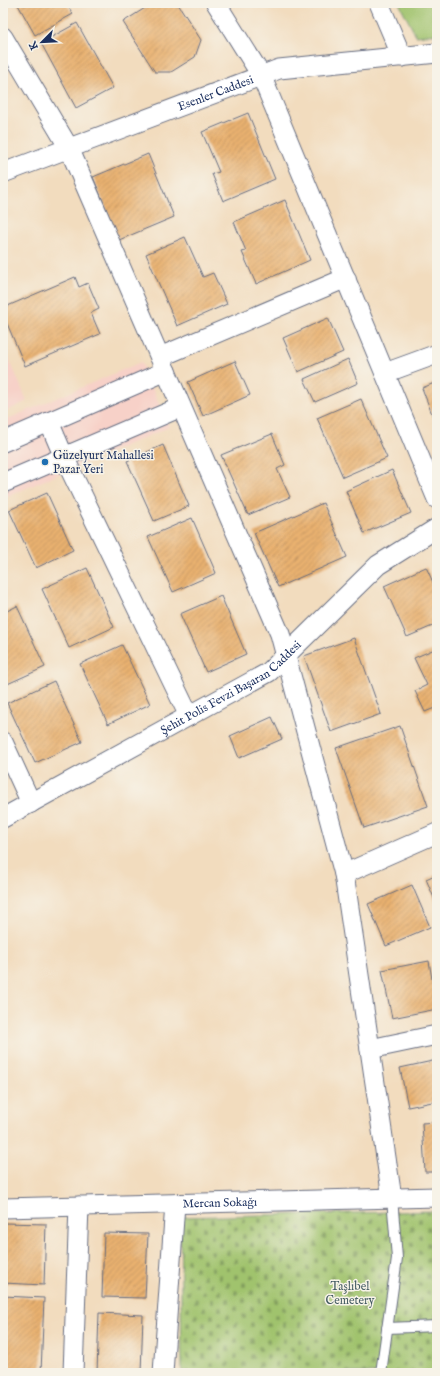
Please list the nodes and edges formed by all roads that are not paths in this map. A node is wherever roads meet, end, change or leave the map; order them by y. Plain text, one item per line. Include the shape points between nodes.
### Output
1 (216, 3) edge
2 (379, 3) edge
3 (3, 38) edge
4 (437, 53) edge
5 (402, 57) junction
6 (262, 75) junction
7 (69, 148) junction
8 (3, 173) edge
9 (346, 278) junction
10 (437, 354) edge
11 (163, 364) junction
12 (385, 373) junction
13 (182, 407) junction
14 (49, 422) junction
15 (3, 442) edge
16 (64, 457) junction
17 (3, 483) edge
18 (437, 499) edge
19 (437, 528) edge
20 (286, 656) junction
21 (189, 716) junction
22 (3, 742) edge
23 (31, 803) junction
24 (3, 818) edge
25 (437, 833) edge
26 (344, 874) junction
27 (437, 1035) edge
28 (370, 1049) junction
29 (437, 1197) edge
30 (392, 1198) junction
31 (175, 1204) junction
32 (78, 1206) junction
33 (3, 1208) edge
34 (437, 1326) edge
35 (387, 1328) junction
36 (73, 1373) edge
37 (163, 1373) edge
38 (380, 1373) edge

1 - 6 street
2 - 5 street
3 - 7 street
4 - 5 street, Esenler Caddesi
5 - 6 street, Esenler Caddesi via 279,69
6 - 7 street, Esenler Caddesi
6 - 9 street
7 - 8 street, Esenler Caddesi
7 - 11 street
9 - 11 street
9 - 12 street
10 - 12 street
11 - 13 street
11 - 14 street
12 - 18 street
13 - 16 street
13 - 20 street via 280,634
14 - 15 street
14 - 16 street
16 - 17 street
16 - 21 street
19 - 20 street, Şehit Polis Fevzi Başaran Caddesi via 378,565
20 - 21 street, Şehit Polis Fevzi Başaran Caddesi via 269,672
20 - 26 street
21 - 23 street, Şehit Polis Fevzi Başaran Caddesi
22 - 23 street
23 - 24 street, Şehit Polis Fevzi Başaran Caddesi
25 - 26 street
26 - 28 street
27 - 28 street
28 - 30 street
29 - 30 street, Mercan Sokağı
30 - 31 street, Mercan Sokağı
30 - 35 lane via 396,1258
31 - 32 street, Mercan Sokağı
31 - 37 street
32 - 33 street, Mercan Sokağı
32 - 36 street
34 - 35 lane
35 - 38 lane

